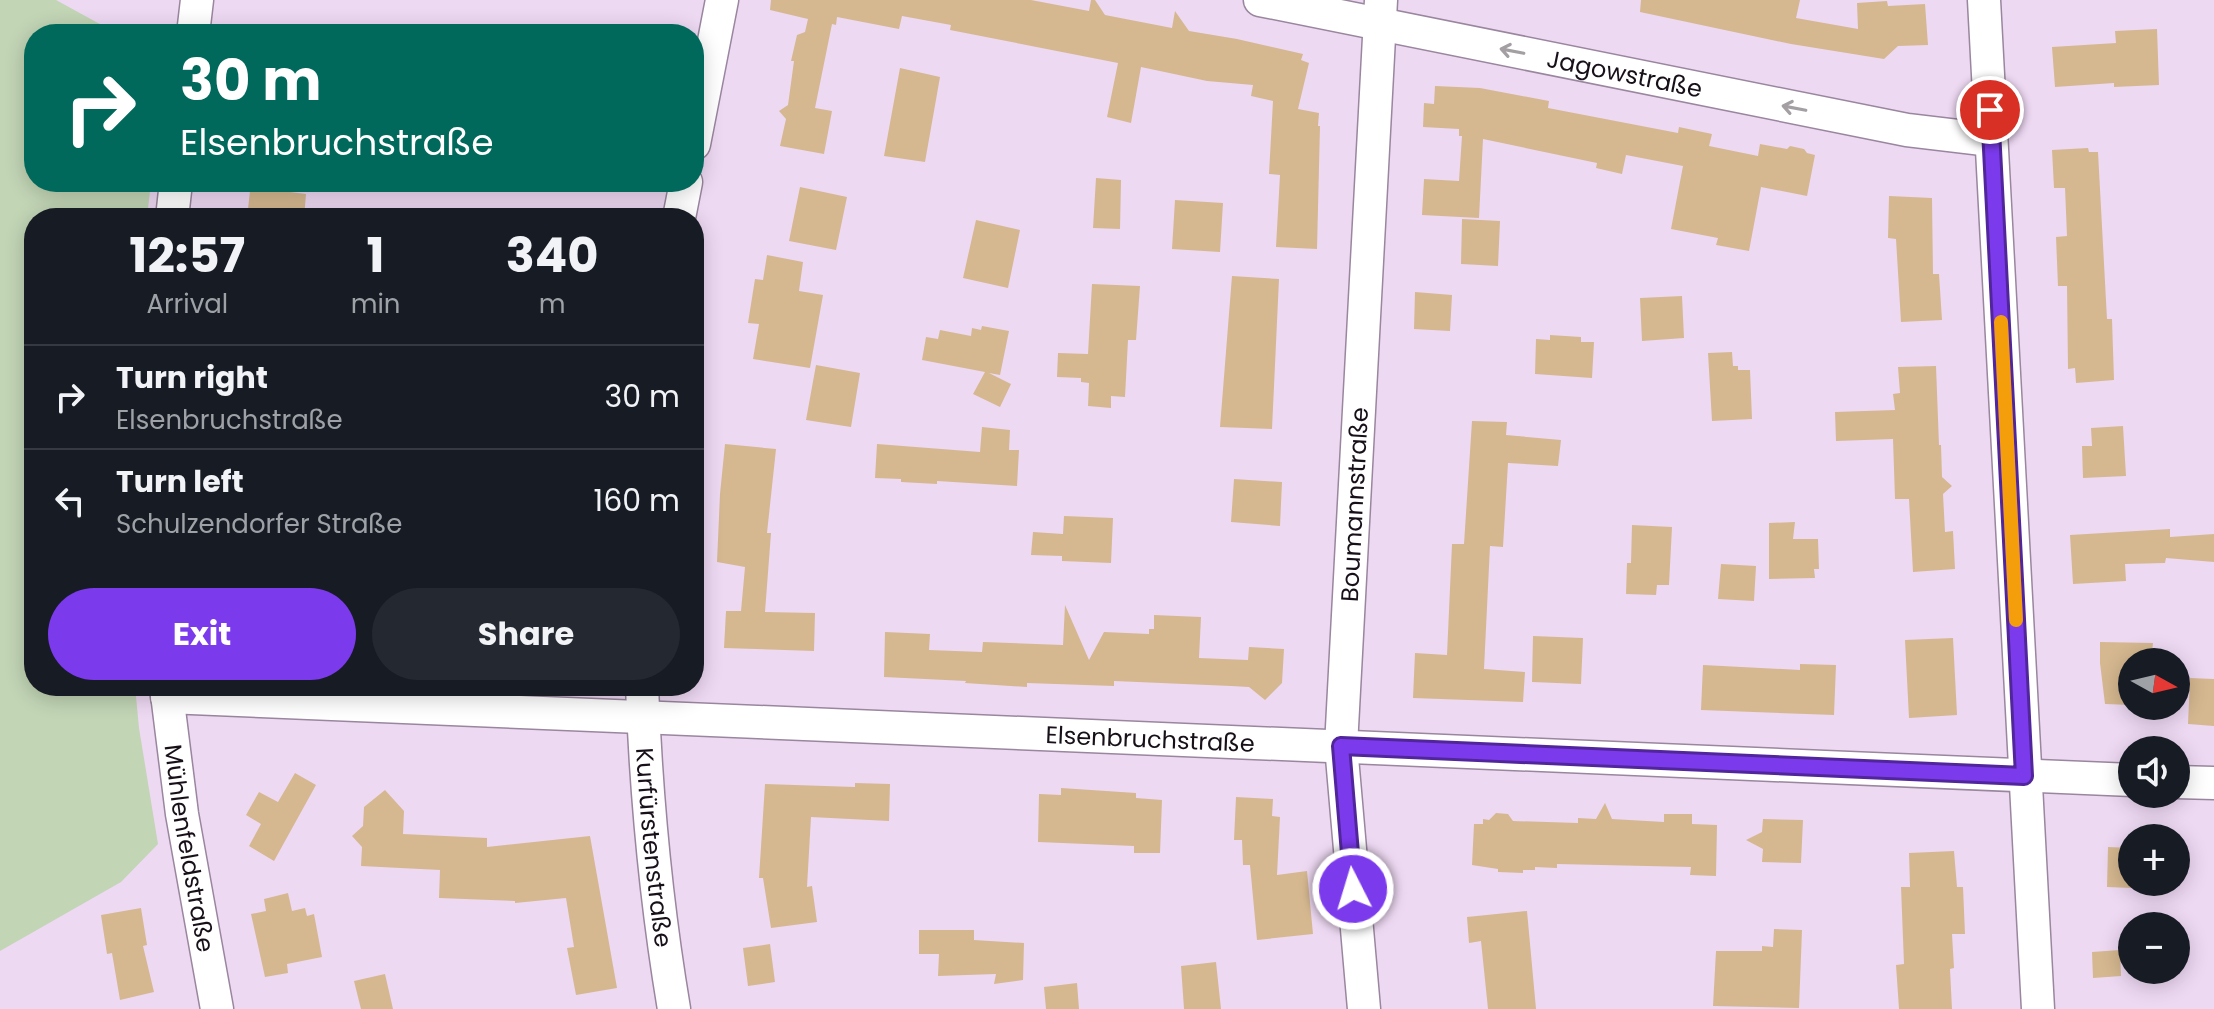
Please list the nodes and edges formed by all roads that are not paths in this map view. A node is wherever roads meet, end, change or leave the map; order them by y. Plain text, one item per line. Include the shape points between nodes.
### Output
1 (197, 0) edge
2 (722, 0) edge
3 (1260, 0) edge
4 (1984, 0) edge
5 (1380, 12) edge
6 (194, 24) edge
7 (704, 93) edge
8 (1991, 140) junction
9 (167, 696) edge
10 (378, 696) edge
11 (642, 701) edge
12 (1341, 746) junction
13 (2024, 776) junction
14 (2118, 779) edge
15 (2190, 782) edge
16 (2214, 783) edge
17 (217, 1009) edge
18 (674, 1009) edge
19 (1364, 1009) edge
20 (2038, 1009) edge

1 - 6 street
2 - 7 street
3 - 5 street, Jagowstraße
4 - 8 street
8 -> 5 street, Jagowstraße via 1907,130
5 - 12 street, Boumannstraße
8 - 13 street
9 - 17 street, Mühlenfeldstraße
10 - 11 street, Elsenbruchstraße
11 - 12 street, Elsenbruchstraße
11 - 18 street, Kurfürstenstraße via 661,930
12 - 13 street, Elsenbruchstraße
12 - 19 street, Boumannstraße
13 - 14 street, Elsenbruchstraße
13 - 20 street
15 - 16 street

